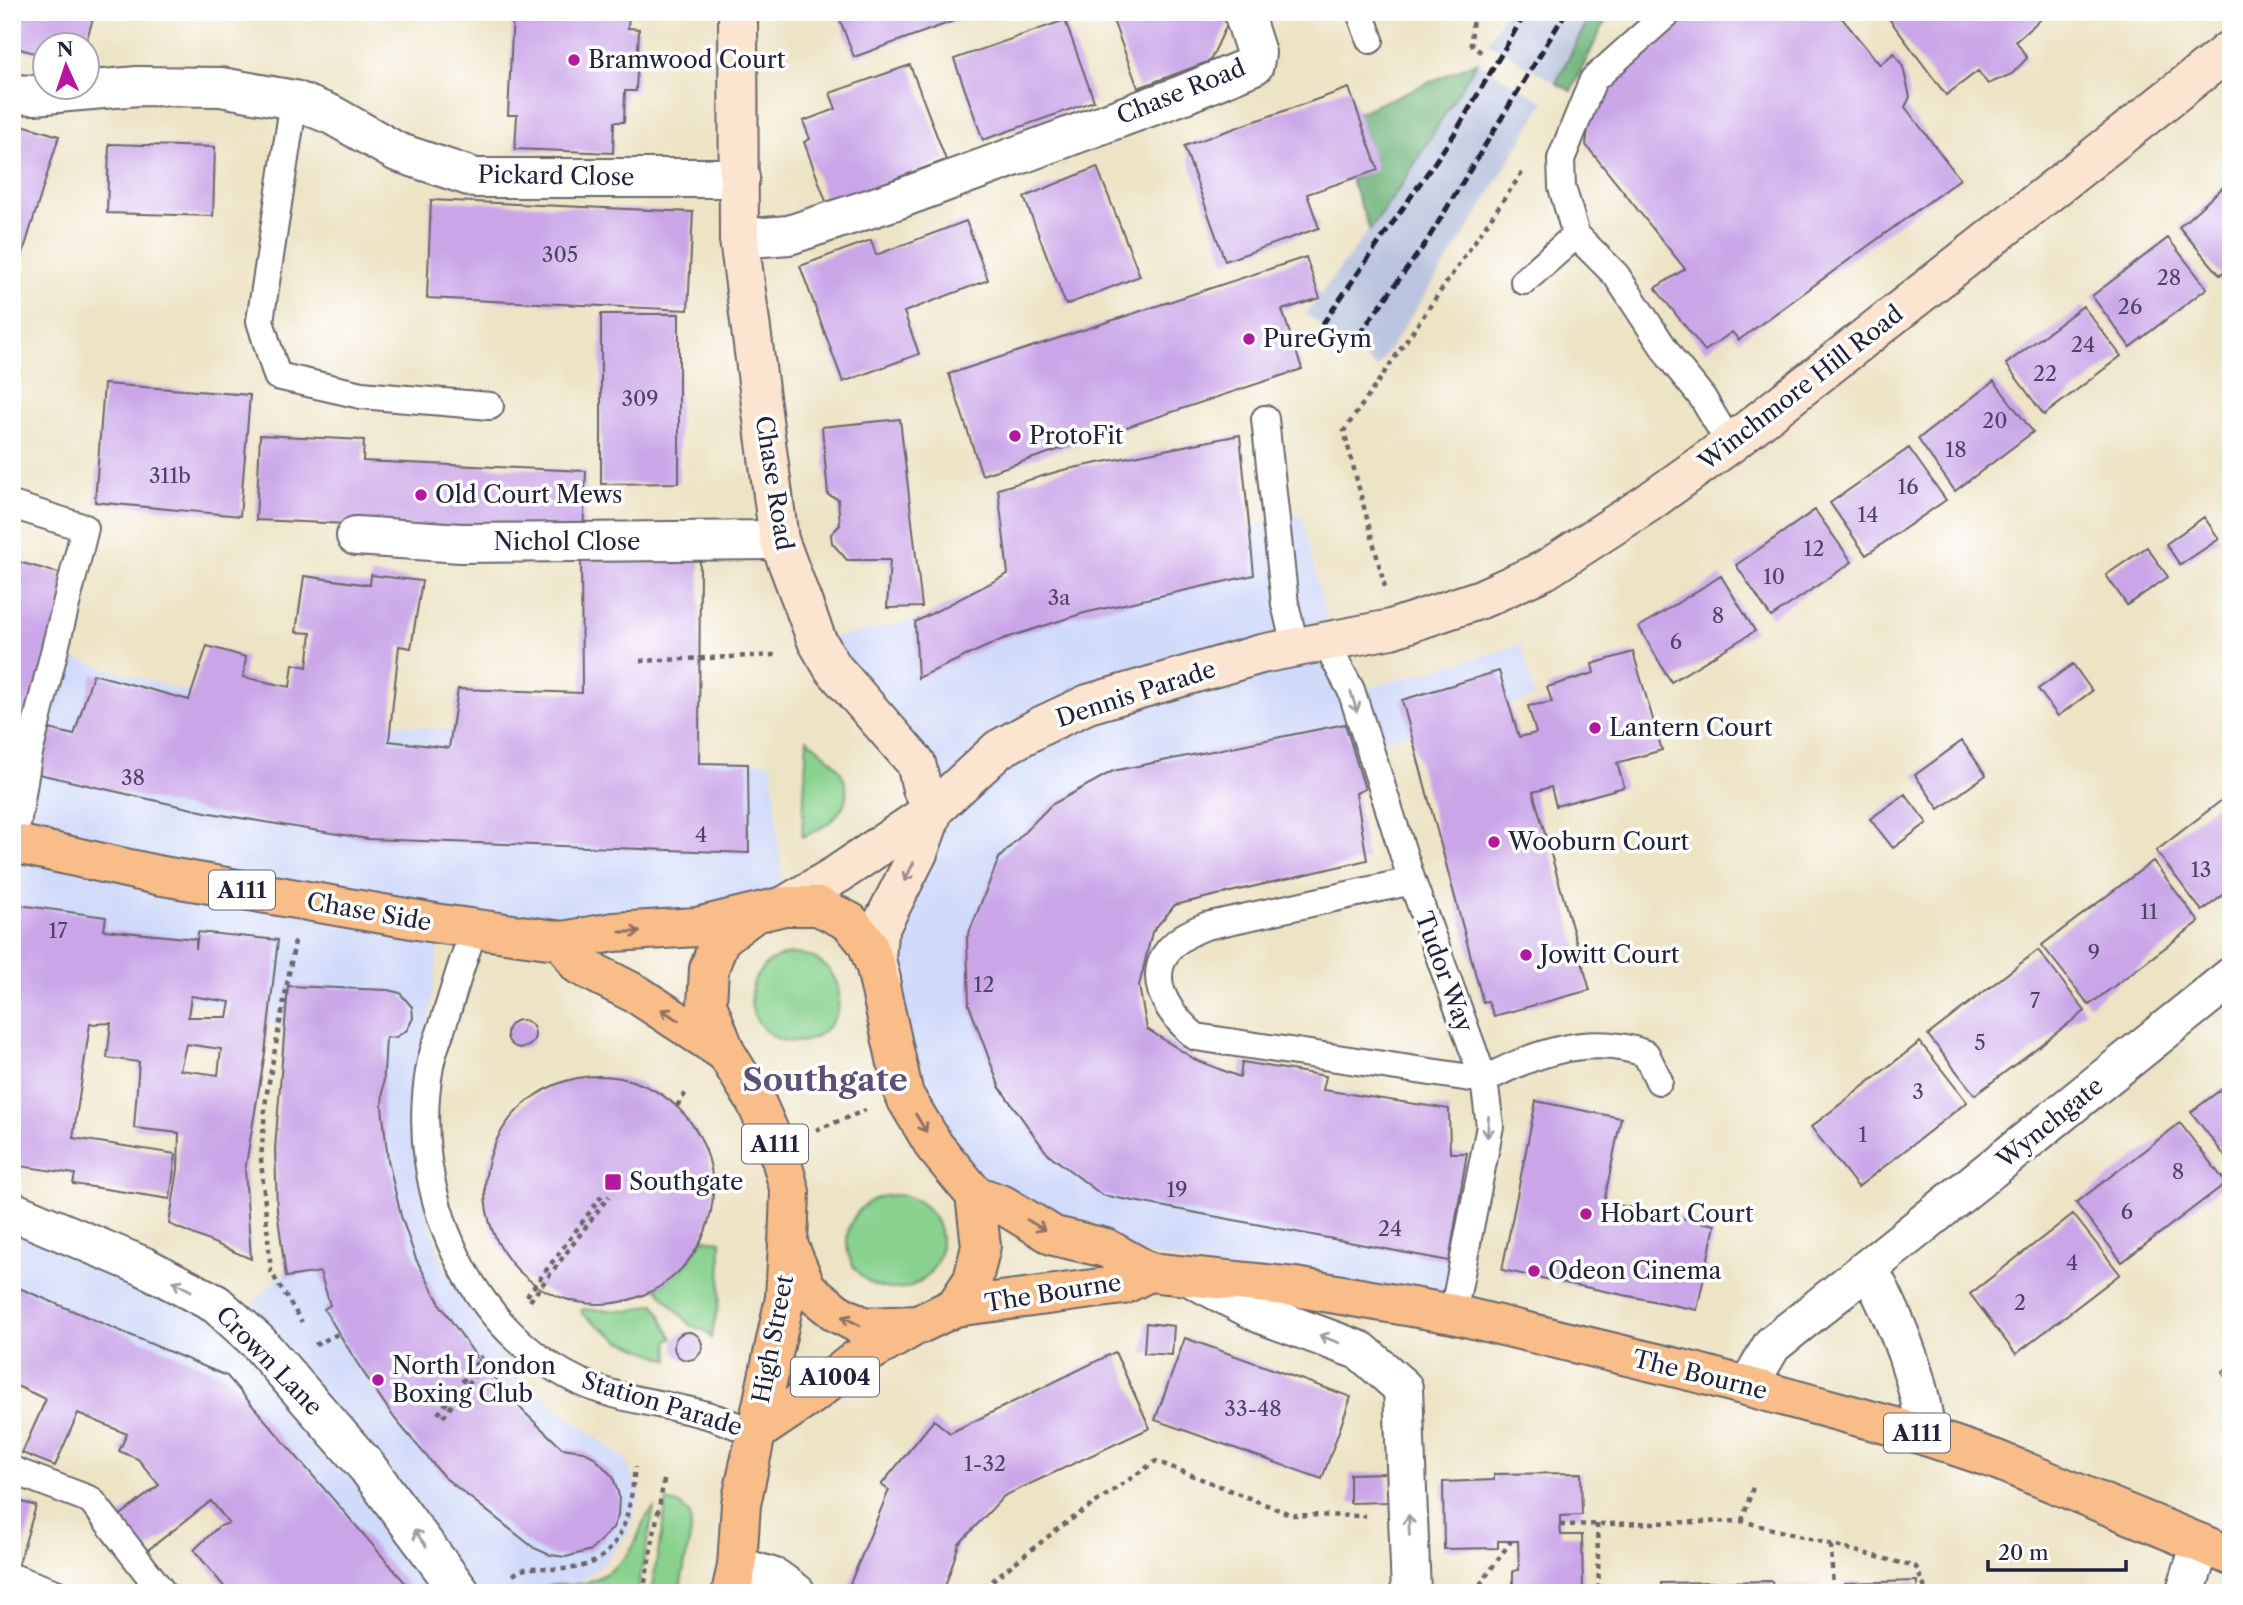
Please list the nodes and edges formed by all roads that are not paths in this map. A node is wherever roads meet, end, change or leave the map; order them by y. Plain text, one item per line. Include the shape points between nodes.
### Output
1 (737, 12) edge
2 (1243, 12) edge
3 (1360, 12) edge
4 (1669, 12) edge
5 (1370, 40) dead end
6 (2231, 49) edge
7 (12, 94) edge
8 (294, 100) junction
9 (740, 178) junction
10 (1576, 235) junction
11 (740, 239) junction
12 (1524, 281) dead end
13 (490, 406) dead end
14 (1265, 419) dead end
15 (1730, 444) junction
16 (12, 505) edge
17 (356, 536) dead end
18 (779, 540) junction
19 (1309, 643) junction
20 (934, 809) junction
21 (13, 843) edge
22 (1412, 881) junction
23 (770, 909) junction
24 (474, 930) junction
25 (562, 941) junction
26 (2231, 977) edge
27 (888, 1012) junction
28 (726, 1053) junction
29 (1484, 1080) junction
30 (1659, 1081) dead end
31 (975, 1195) junction
32 (12, 1211) edge
33 (788, 1244) junction
34 (1869, 1269) junction
35 (1149, 1272) junction
36 (1194, 1279) junction
37 (956, 1307) junction
38 (1453, 1314) junction
39 (918, 1325) junction
40 (1748, 1386) junction
41 (755, 1433) junction
42 (1926, 1436) junction
43 (12, 1470) edge
44 (2216, 1550) edge
45 (12, 1577) edge
46 (734, 1579) edge
47 (56, 1593) edge
48 (163, 1593) edge
49 (461, 1593) edge
50 (796, 1593) edge
51 (1411, 1593) edge
52 (2185, 1593) edge

1 - 9 street, Chase Road
2 - 11 street, Chase Road via 1256,53 1254,65 899,199 789,234
3 - 5 lane
4 - 10 lane via 1593,80 1562,159 1562,187
6 - 15 street, Winchmore Hill Road
7 - 8 street, Pickard Close via 138,86 221,87
8 - 9 street, Pickard Close via 332,115 397,152 475,178
8 - 13 lane via 260,321 277,376 362,395
9 - 11 street, Chase Road
10 - 12 lane
10 - 15 lane via 1616,275
11 - 18 street, Chase Road
14 - 19 lane, Tudor Way via 1285,604
15 - 19 street, Winchmore Hill Road via 1545,570 1481,599 1391,629
16 - 21 lane via 85,528 28,757
17 - 18 street, Nichol Close via 461,543
18 - 20 street, Chase Road via 817,641 850,689 916,763 922,789
19 - 20 street, Dennis Parade via 1088,704 999,749
19 -> 22 lane, Tudor Way via 1351,690
20 - 23 street, Dennis Parade via 838,874
20 -> 27 street, Dennis Parade via 918,853 878,932 876,959
21 - 24 main road, Chase Side / A111 via 158,875
22 - 29 lane, Tudor Way
22 - 29 lane via 1187,933 1171,948 1157,984 1176,1020 1196,1037
25 -> 23 main road, Chase Side / A111 via 614,932 697,927
23 - 27 main road, A111 via 818,906 850,922 867,943
23 - 28 main road, A111 via 720,939 709,969 706,1004
24 - 25 main road, Chase Side / A111
24 - 41 lane, Station Parade via 430,1065 426,1120 430,1176 440,1218 462,1268 494,1314 550,1364 587,1384
28 -> 25 main road, A111 via 638,995 579,965
26 - 34 street, Wynchgate
27 -> 31 main road, A111 via 904,1095 936,1147
28 - 33 main road, A111 via 756,1102 781,1159 790,1192
29 - 30 lane via 1511,1065 1587,1043 1619,1045 1646,1054
29 -> 38 lane, Tudor Way via 1490,1126
31 -> 35 main road, The Bourne / A111 via 1003,1205 1054,1236 1106,1248
31 - 37 main road via 981,1246 973,1280
49 -> 32 street, Crown Lane via 367,1467 267,1351 216,1304 143,1266
39 -> 33 main road, A111 via 864,1327 837,1314 807,1289
33 - 41 main road, High Street / A1004 via 785,1298
34 - 40 street, Wynchgate via 1772,1345
34 - 42 street via 1891,1310 1923,1401
35 - 36 main road, The Bourne / A111
35 - 37 main road, The Bourne / A111 via 1123,1285
36 - 38 main road, The Bourne / A111 via 1295,1287
51 -> 36 street via 1404,1388 1361,1351 1261,1314
37 - 39 main road, A111
38 - 40 main road, The Bourne / A111
39 - 41 main road, High Street / A1004 via 854,1361
40 - 42 main road, The Bourne / A111
41 - 46 main road, High Street / A1004 via 741,1504
42 - 44 main road, The Bourne / A111 via 1997,1460
43 - 48 lane via 91,1500
44 - 52 street
45 - 47 lane
46 - 50 street via 775,1578

